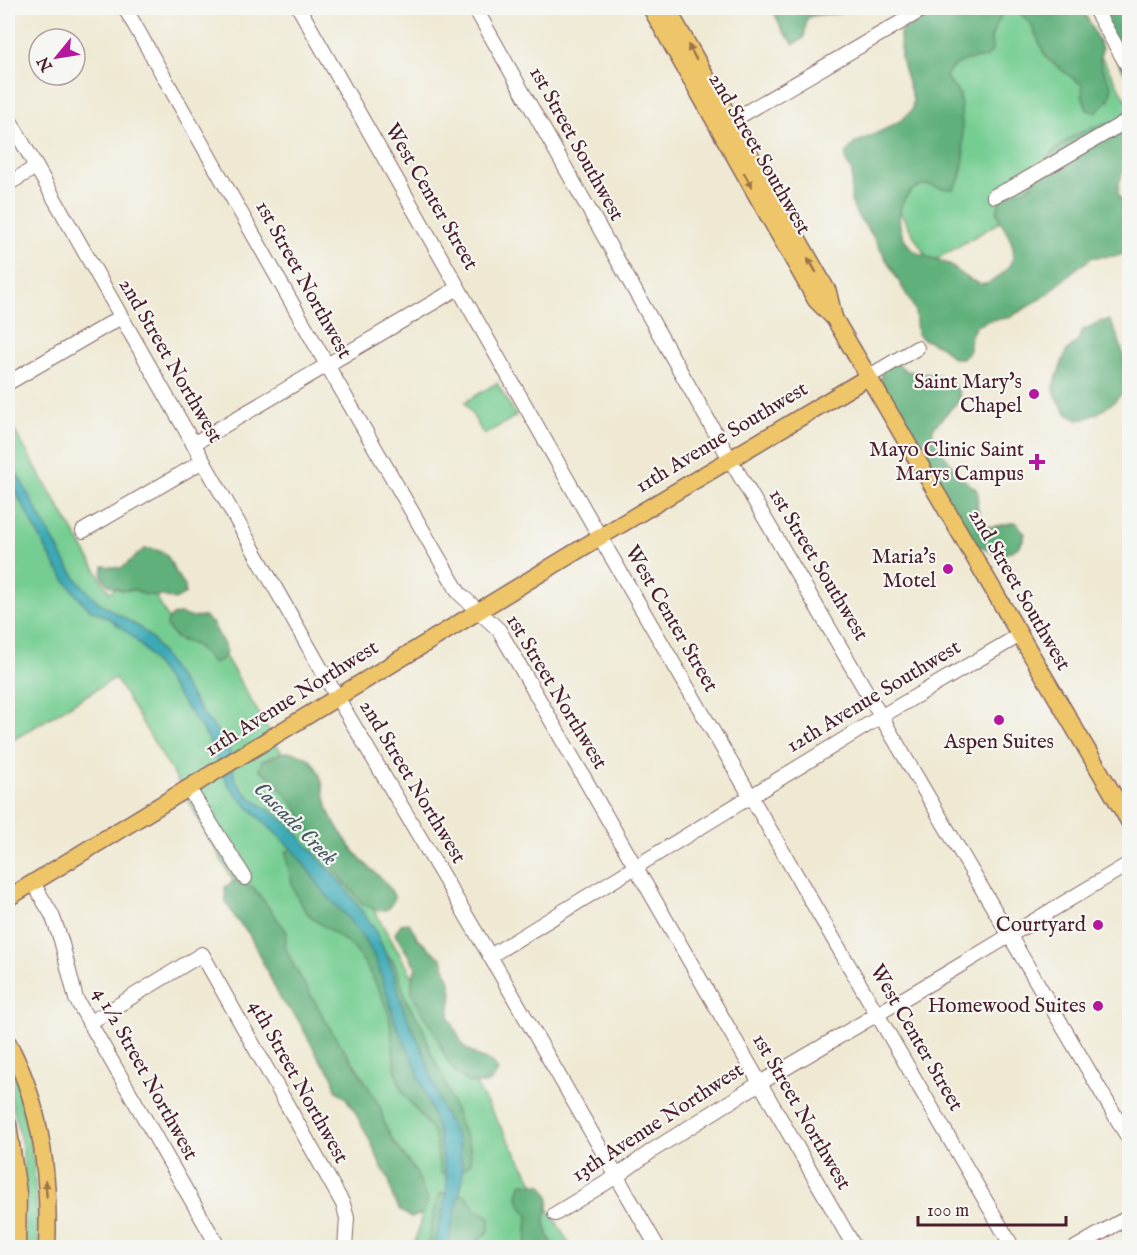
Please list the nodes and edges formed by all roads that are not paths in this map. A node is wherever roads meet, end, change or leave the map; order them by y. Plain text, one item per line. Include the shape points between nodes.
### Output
1 (125, 8) edge
2 (298, 8) edge
3 (475, 8) edge
4 (651, 8) edge
5 (667, 8) edge
6 (925, 8) edge
7 (1094, 8) edge
8 (1130, 70) edge
9 (8, 117) edge
10 (1130, 119) edge
11 (725, 125) junction
12 (36, 168) junction
13 (8, 184) edge
14 (994, 196) dead end
15 (458, 288) junction
16 (121, 317) junction
17 (917, 348) dead end
18 (327, 365) junction
19 (868, 377) junction
20 (8, 383) edge
21 (193, 444) junction
22 (730, 459) junction
23 (203, 461) junction
24 (82, 531) dead end
25 (600, 537) junction
26 (479, 612) junction
27 (1020, 635) junction
28 (337, 697) junction
29 (882, 716) junction
30 (189, 789) junction
31 (751, 796) junction
32 (1130, 822) edge
33 (1130, 862) edge
34 (635, 868) junction
35 (245, 878) dead end
36 (33, 883) junction
37 (8, 898) edge
38 (1009, 935) junction
39 (490, 956) junction
40 (878, 1014) junction
41 (89, 1023) junction
42 (8, 1043) edge
43 (760, 1083) junction
44 (8, 1124) edge
45 (1130, 1141) edge
46 (10, 1150) edge
47 (617, 1176) junction
48 (555, 1214) dead end
49 (1130, 1216) edge
50 (346, 1241) edge
51 (17, 1248) edge
52 (47, 1248) edge
53 (219, 1248) edge
54 (658, 1248) edge
55 (855, 1248) edge
56 (1013, 1248) edge
57 (1075, 1248) edge

1 - 18 street, 1st Street Northwest
2 - 15 street, West Center Street
3 - 22 street, 1st Street Southwest
4 - 11 main road, 2nd Street Southwest
11 -> 5 main road, 2nd Street Southwest
6 - 11 street
7 - 8 street
9 - 12 street, 2nd Street Northwest
10 - 14 street
11 - 19 main road, 2nd Street Southwest via 816,300 834,318
12 - 13 street
12 - 16 street, 2nd Street Northwest
15 - 18 street
15 - 25 street, West Center Street
16 - 20 street
16 - 21 street, 2nd Street Northwest
17 - 19 street
18 - 21 street
18 - 26 street, 1st Street Northwest via 459,592
19 - 22 main road, 11th Avenue Southwest
19 - 27 main road, 2nd Street Southwest
21 - 23 street, 2nd Street Northwest
22 - 25 main road, 11th Avenue Southwest
22 - 29 street, 1st Street Southwest
23 - 24 street
23 - 28 street, 2nd Street Northwest
25 - 26 main road, 11th Avenue Northwest
25 - 31 street, West Center Street
26 - 28 main road, 11th Avenue Northwest
26 - 34 street, 1st Street Northwest via 499,630
27 - 29 street, 12th Avenue Southwest
27 - 32 main road, 2nd Street Southwest
28 - 30 main road, 11th Avenue Northwest
28 - 39 street, 2nd Street Northwest
29 - 31 street, 12th Avenue Southwest
29 - 38 street, 1st Street Southwest
30 - 35 street
30 - 36 main road, 11th Avenue Northwest
31 - 34 street, 12th Avenue Southwest
31 - 40 street, West Center Street
33 - 38 street, 13th Avenue Northwest
34 - 39 street, 12th Avenue Southwest
34 - 43 street, 1st Street Northwest
36 - 37 main road, 11th Avenue Northwest
36 - 41 street, 4 1/2 Street Northwest via 52,915 76,999
38 - 40 street, 13th Avenue Northwest
38 - 45 street, 1st Street Southwest
39 - 47 street, 2nd Street Northwest
40 - 43 street, 13th Avenue Northwest
40 - 56 street, West Center Street
41 - 50 street, 4th Street Northwest via 202,954 343,1204
41 - 53 street, 4 1/2 Street Northwest
52 -> 42 main road via 39,1131 28,1088
43 - 47 street, 13th Avenue Northwest
43 - 55 street, 1st Street Northwest
44 - 46 main road
46 - 51 main road via 19,1210
47 - 48 street, 13th Avenue Northwest
47 - 54 street, 2nd Street Northwest
49 - 57 street

